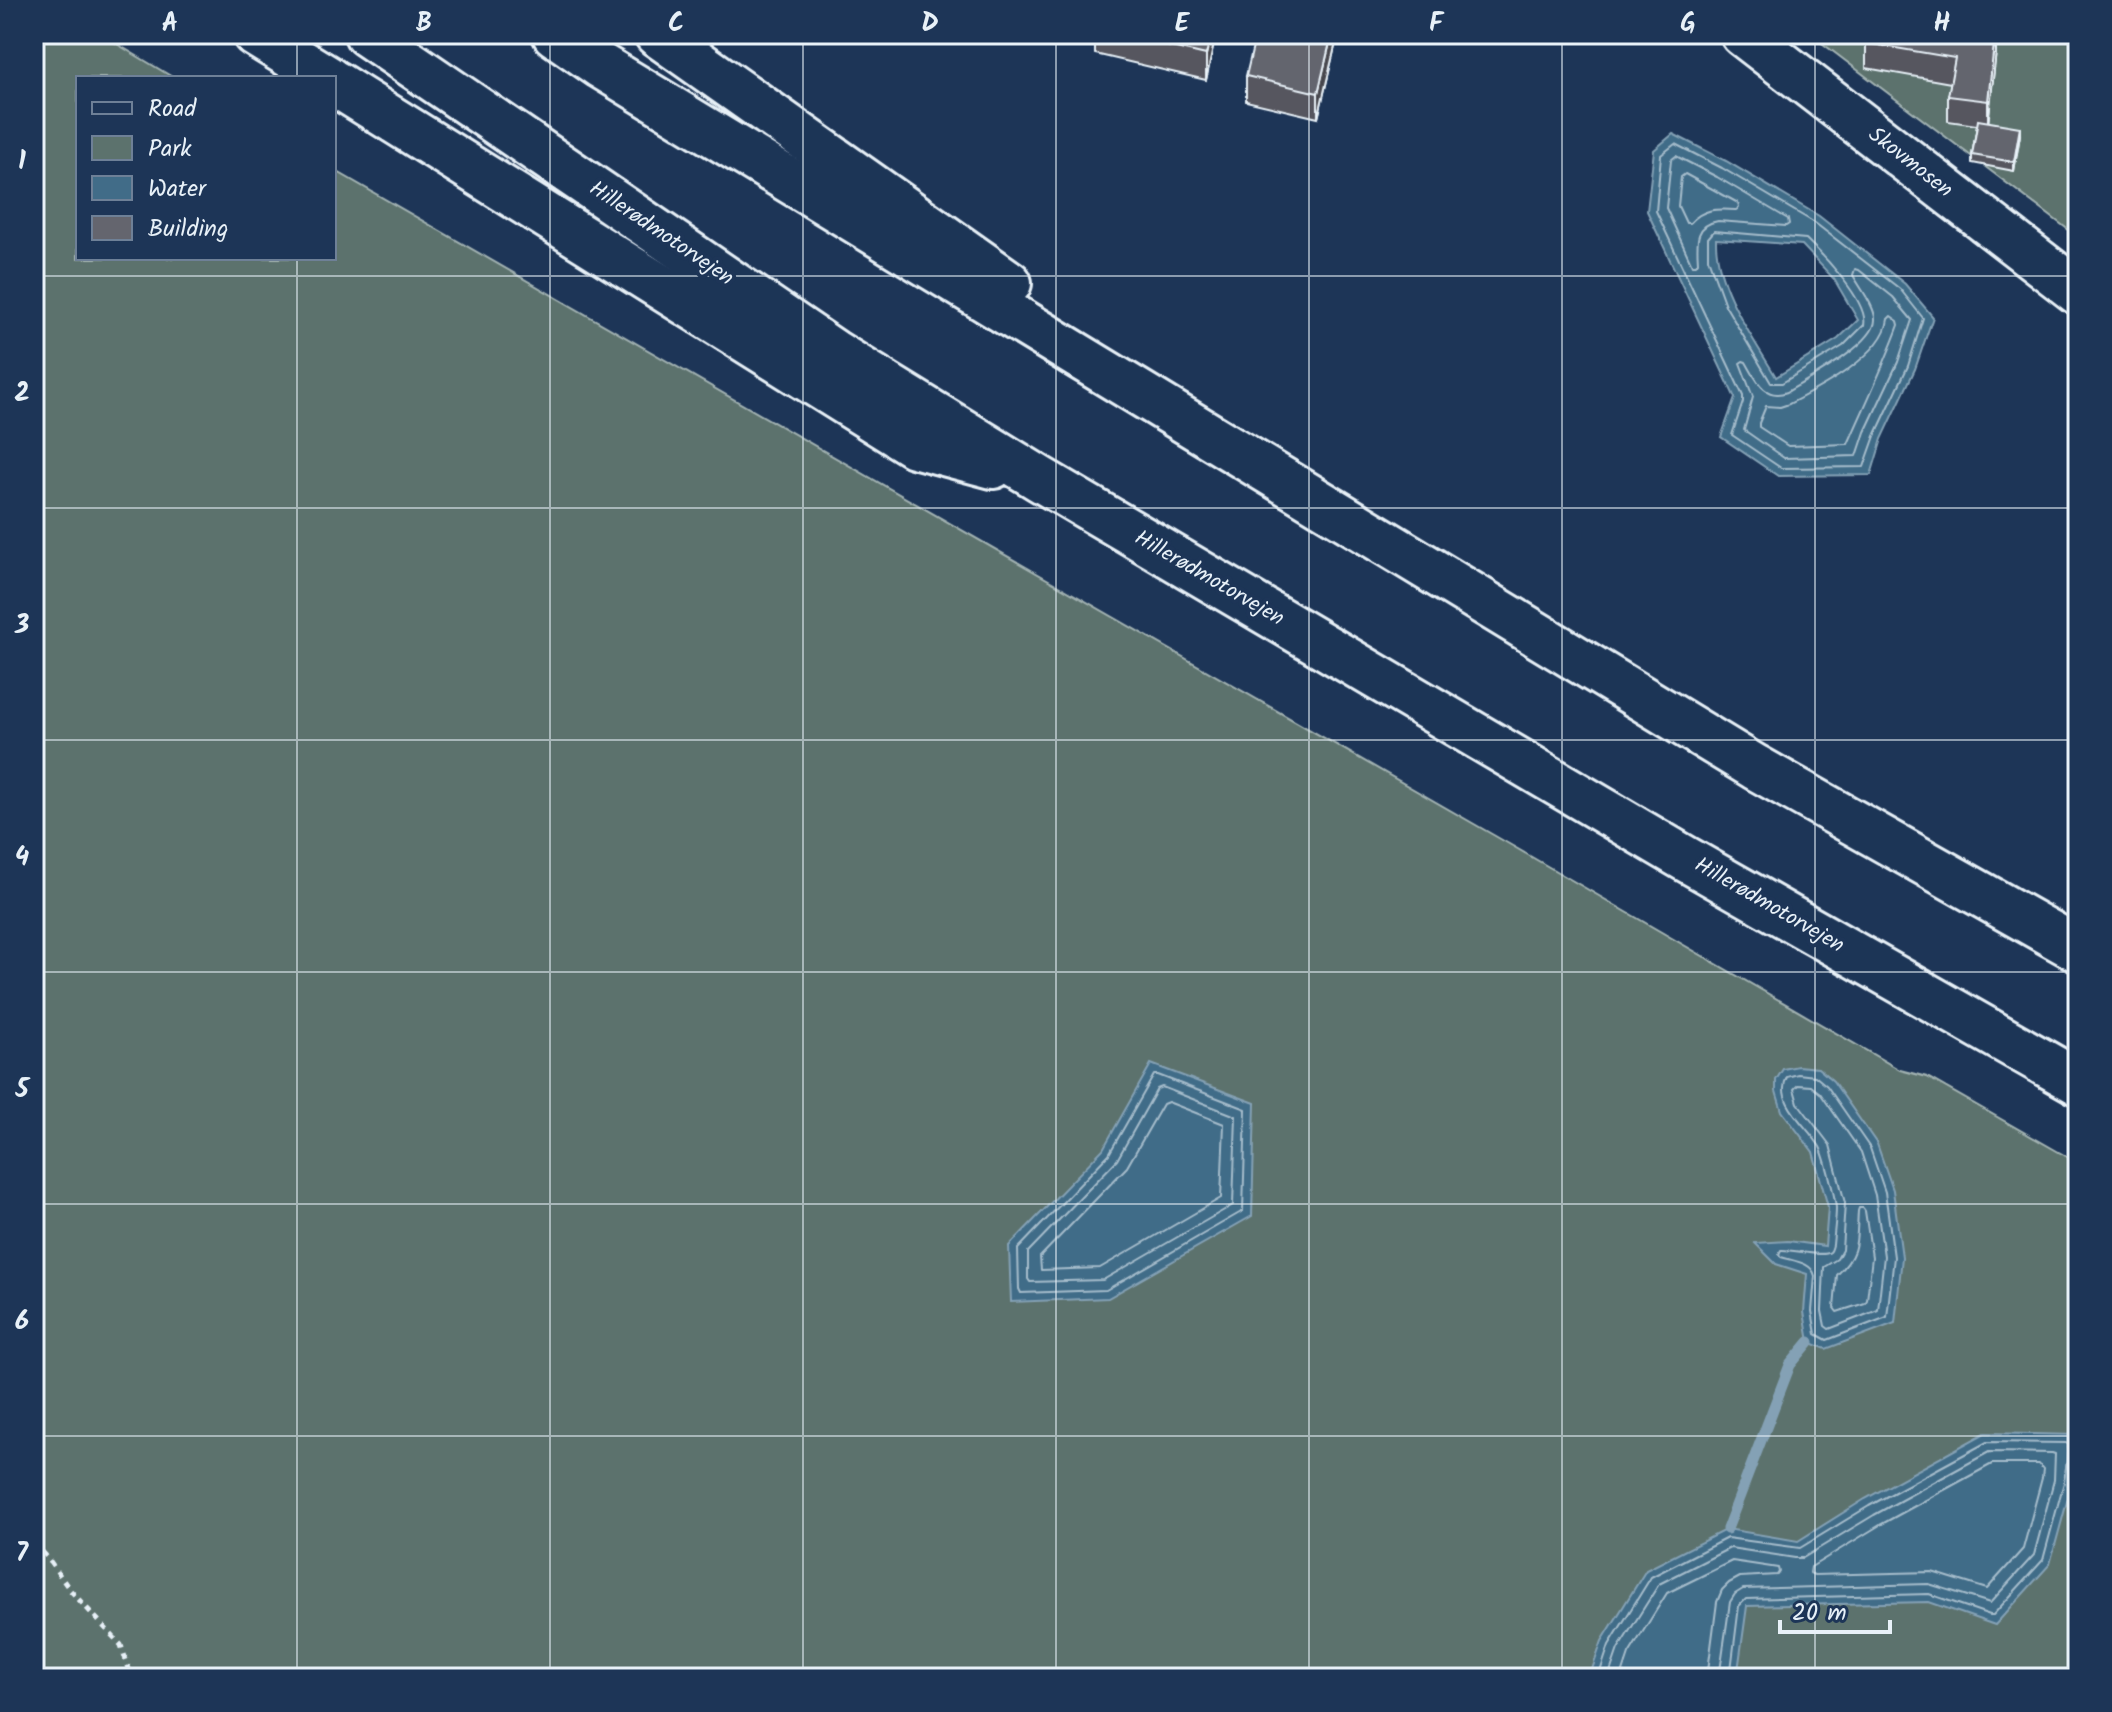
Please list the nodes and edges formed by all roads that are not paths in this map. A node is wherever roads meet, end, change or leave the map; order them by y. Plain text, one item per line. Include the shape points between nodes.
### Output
1 (255, 34) edge
2 (367, 34) edge
3 (555, 34) edge
4 (657, 34) edge
5 (1743, 34) edge
6 (324, 76) edge
7 (336, 84) edge
8 (2078, 292) edge
9 (1131, 389) junction
10 (1040, 479) junction
11 (2078, 949) edge
12 (2078, 1082) edge

1 - 6 main road
2 - 10 main road, Hillerødmotorvejen via 833,352
3 - 9 main road
4 - 9 main road via 1124,365
5 - 8 main road, Skovmosen
7 - 10 main road via 914,445
9 - 11 main road via 1755,767
10 - 12 main road, Hillerødmotorvejen via 1686,859

